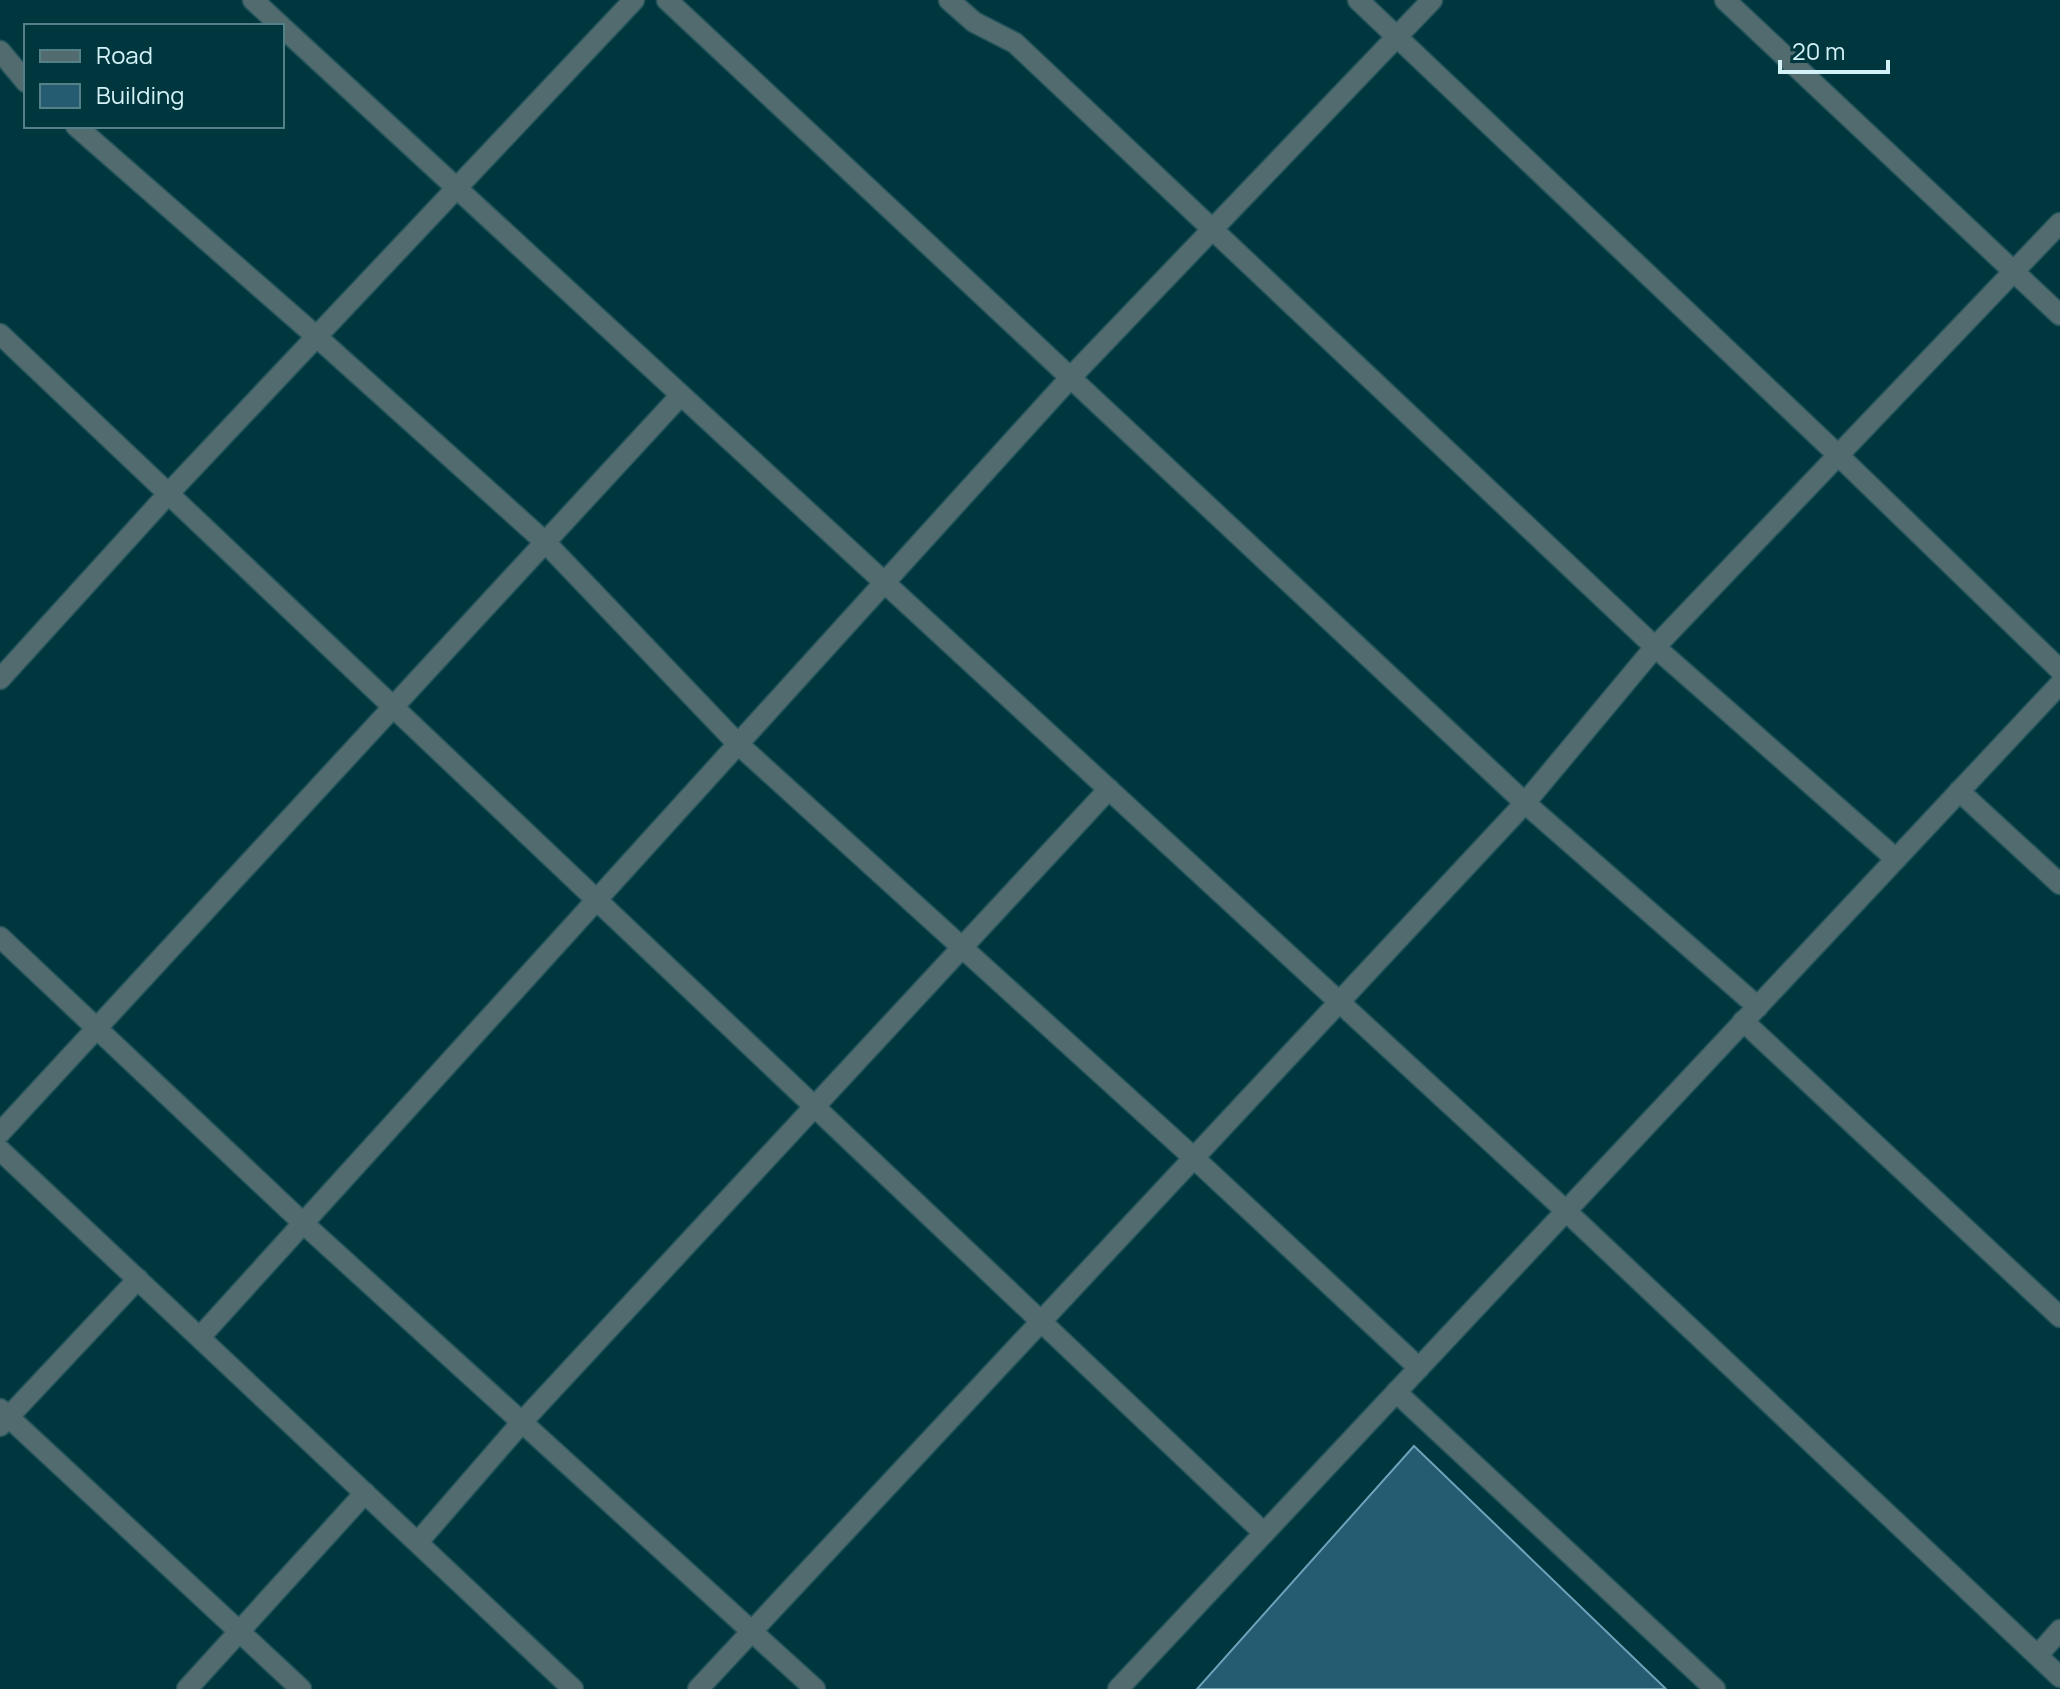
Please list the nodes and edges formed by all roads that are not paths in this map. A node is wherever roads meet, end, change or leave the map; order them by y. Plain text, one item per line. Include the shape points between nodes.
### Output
1 (253, 0) edge
2 (634, 0) edge
3 (667, 0) edge
4 (949, 0) edge
5 (1358, 0) edge
6 (1432, 0) edge
7 (1725, 0) edge
8 (280, 24) edge
9 (284, 28) edge
10 (1396, 37) junction
11 (0, 51) edge
12 (24, 80) edge
13 (78, 128) edge
14 (458, 189) junction
15 (2060, 223) edge
16 (1213, 229) junction
17 (2012, 273) junction
18 (2060, 315) edge
19 (0, 334) edge
20 (317, 337) junction
21 (1071, 377) junction
22 (681, 395) junction
23 (1837, 454) junction
24 (169, 493) junction
25 (545, 542) junction
26 (884, 582) junction
27 (1655, 647) junction
28 (2060, 670) edge
29 (0, 679) edge
30 (2060, 684) edge
31 (394, 706) junction
32 (738, 744) junction
33 (1109, 789) junction
34 (1959, 791) junction
35 (1525, 803) junction
36 (1896, 859) junction
37 (2060, 884) edge
38 (597, 899) junction
39 (0, 937) edge
40 (961, 949) junction
41 (1340, 1002) junction
42 (1750, 1014) junction
43 (97, 1028) junction
44 (815, 1107) junction
45 (0, 1133) edge
46 (0, 1150) edge
47 (1194, 1158) junction
48 (1566, 1211) junction
49 (303, 1223) junction
50 (138, 1279) junction
51 (2060, 1317) edge
52 (1042, 1321) junction
53 (200, 1337) junction
54 (1419, 1368) junction
55 (1396, 1392) junction
56 (3, 1417) edge
57 (522, 1422) junction
58 (365, 1493) junction
59 (1264, 1533) junction
60 (418, 1542) junction
61 (2060, 1630) edge
62 (239, 1632) junction
63 (752, 1632) junction
64 (2038, 1655) junction
65 (2060, 1677) edge
66 (187, 1689) edge
67 (301, 1689) edge
68 (573, 1689) edge
69 (698, 1689) edge
70 (815, 1689) edge
71 (1118, 1689) edge
72 (1715, 1689) edge

1 - 8 street
2 - 14 street
3 - 21 street
4 - 16 street via 974,22 1015,43
5 - 10 street
6 - 10 street
7 - 17 street
9 - 14 street
10 - 16 street
10 - 23 street
11 - 12 street
13 - 20 street
14 - 20 street
14 - 22 street
15 - 17 street
16 - 21 street
16 - 27 street
17 - 18 street
17 - 23 street
19 - 24 street
20 - 24 street
20 - 25 street
21 - 26 street
21 - 35 street
22 - 25 street
22 - 26 street
23 - 27 street
23 - 28 street
24 - 29 street
24 - 31 street
25 - 31 street
25 - 32 street
26 - 32 street
26 - 33 street
27 - 35 street
27 - 36 street
30 - 34 street
31 - 38 street
31 - 43 street
32 - 38 street
32 - 40 street
33 - 40 street
33 - 41 street
34 - 36 street
34 - 37 street
35 - 41 street
35 - 42 street
36 - 42 street
38 - 44 street
38 - 49 street
39 - 43 street
40 - 44 street
40 - 47 street
41 - 47 street
41 - 48 street
42 - 48 street
42 - 51 street
43 - 45 street
43 - 49 street
44 - 52 street
44 - 57 street
46 - 50 street
47 - 52 street
47 - 54 street
48 - 54 street
48 - 64 street
49 - 53 street
49 - 57 street
50 - 53 street
50 - 56 street
52 - 59 street
52 - 63 street
53 - 58 street
54 - 55 street
55 - 59 street
55 - 72 street
56 - 62 street
57 - 60 street
57 - 63 street
58 - 60 street
58 - 62 street
59 - 71 street
60 - 68 street
61 - 64 street
62 - 66 street
62 - 67 street
63 - 69 street
63 - 70 street
64 - 65 street

